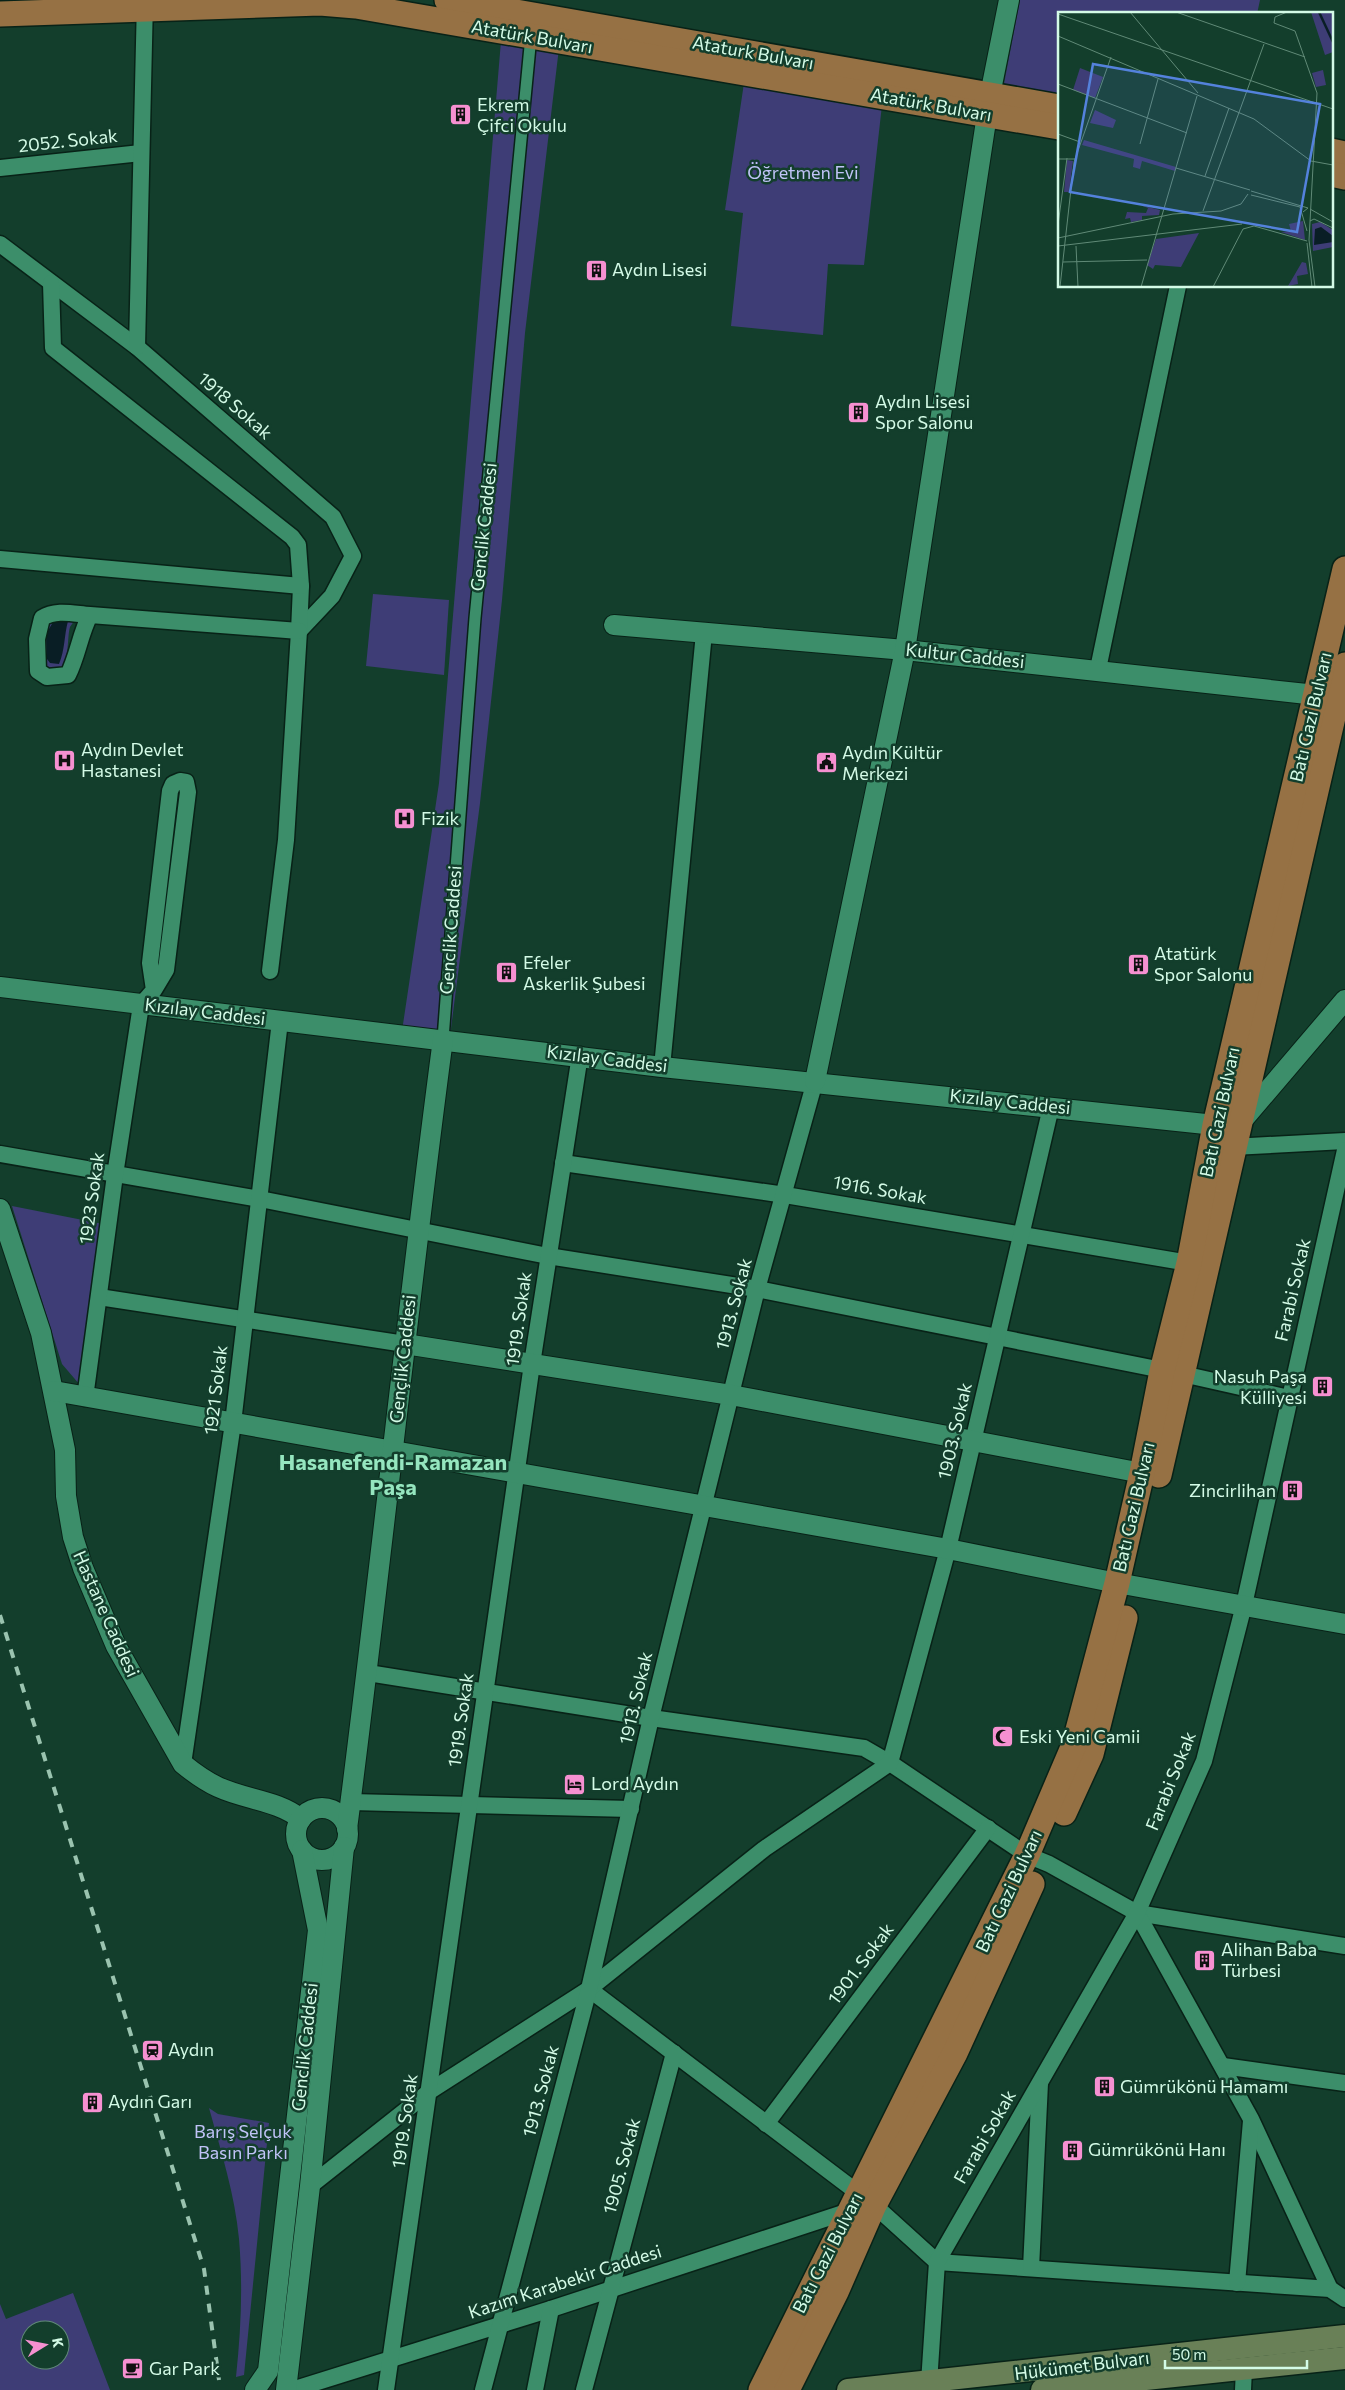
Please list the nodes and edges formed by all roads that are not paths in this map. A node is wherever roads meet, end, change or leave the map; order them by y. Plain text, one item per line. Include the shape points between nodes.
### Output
1 (447, 0) edge
2 (1009, 0) edge
3 (355, 3) edge
4 (145, 5) edge
5 (0, 14) edge
6 (534, 17) edge
7 (989, 105) junction
8 (1058, 107) edge
9 (1058, 127) edge
10 (1332, 151) edge
11 (141, 152) junction
12 (1345, 154) edge
13 (0, 168) edge
14 (1332, 174) edge
15 (1345, 177) edge
16 (0, 244) edge
17 (51, 283) junction
18 (1178, 288) edge
19 (136, 347) junction
20 (0, 559) edge
21 (1345, 569) edge
22 (301, 586) junction
23 (90, 615) dead end
24 (614, 625) dead end
25 (299, 631) junction
26 (704, 633) junction
27 (905, 650) junction
28 (1345, 665) edge
29 (1098, 670) junction
30 (1333, 696) edge
31 (270, 971) dead end
32 (3, 989) edge
33 (154, 990) junction
34 (1345, 1000) edge
35 (141, 1005) junction
36 (280, 1021) junction
37 (443, 1039) junction
38 (580, 1055) junction
39 (662, 1066) junction
40 (815, 1081) junction
41 (1051, 1107) junction
42 (1228, 1132) junction
43 (1345, 1141) edge
44 (1345, 1150) edge
45 (0, 1154) edge
46 (563, 1163) junction
47 (115, 1174) junction
48 (785, 1195) junction
49 (260, 1200) junction
50 (0, 1209) edge
51 (418, 1230) junction
52 (1021, 1234) junction
53 (548, 1256) junction
54 (1189, 1263) junction
55 (757, 1289) junction
56 (99, 1297) junction
57 (245, 1319) junction
58 (997, 1336) junction
59 (405, 1344) junction
60 (532, 1364) junction
61 (1172, 1372) junction
62 (54, 1390) junction
63 (731, 1396) junction
64 (85, 1398) junction
65 (1288, 1398) junction
66 (232, 1423) junction
67 (975, 1441) junction
68 (393, 1452) junction
69 (1142, 1472) junction
70 (517, 1474) junction
71 (703, 1507) junction
72 (948, 1549) junction
73 (1125, 1585) junction
74 (1244, 1605) junction
75 (1345, 1624) edge
76 (368, 1673) junction
77 (485, 1691) junction
78 (651, 1718) junction
79 (890, 1762) junction
80 (183, 1764) junction
81 (350, 1802) junction
82 (470, 1805) junction
83 (631, 1809) junction
84 (301, 1819) junction
85 (988, 1828) junction
86 (346, 1838) junction
87 (302, 1850) junction
88 (1035, 1858) junction
89 (1137, 1913) junction
90 (1345, 1946) edge
91 (589, 1989) junction
92 (674, 2053) junction
93 (1224, 2066) junction
94 (1040, 2080) junction
95 (1345, 2083) edge
96 (430, 2091) junction
97 (1251, 2118) junction
98 (766, 2124) junction
99 (310, 2186) junction
100 (861, 2203) junction
101 (937, 2262) junction
102 (1031, 2268) junction
103 (1237, 2283) junction
104 (610, 2289) junction
105 (1330, 2289) junction
106 (1345, 2299) edge
107 (551, 2309) junction
108 (500, 2325) junction
109 (1345, 2336) edge
110 (391, 2358) junction
111 (1345, 2358) edge
112 (1244, 2380) edge
113 (929, 2383) junction
114 (1133, 2386) edge
115 (1080, 2388) edge
116 (255, 2390) edge
117 (286, 2390) edge
118 (292, 2390) edge
119 (386, 2390) edge
120 (483, 2390) edge
121 (535, 2390) edge
122 (584, 2390) edge
123 (761, 2390) edge
124 (787, 2390) edge
125 (848, 2390) edge
126 (1042, 2390) edge

1 - 6 main road, Ataturk Bulvarı
2 - 7 street
3 - 4 main road, Atatürk Bulvarı
3 - 6 main road, Atatürk Bulvarı
4 - 5 main road, Atatürk Bulvarı
4 - 11 street
6 - 7 main road, Ataturk Bulvarı
6 - 37 street, Genclik Caddesi via 475,618
7 - 8 main road, Ataturk Bulvarı
7 - 9 main road, Atatürk Bulvarı
7 - 27 street
10 - 12 main road
11 - 13 street, 2052. Sokak
11 - 19 street
14 - 15 main road
16 - 17 street, 1918 Sokak
17 - 19 street, 1918 Sokak
17 - 22 street via 53,348 292,536 298,546
18 - 29 street
19 - 25 street, 1918 Sokak via 333,517 354,556 332,596
20 - 22 street
21 - 30 main road, Batı Gazi Bulvarı
22 - 25 street
23 - 25 street
24 - 26 street, Kultur Caddesi
25 - 31 street via 286,840
26 - 27 street, Kultur Caddesi
26 - 39 street
27 - 29 street, Kultur Caddesi
27 - 40 street
28 - 30 main road, Batı Gazi Bulvarı
29 - 30 street, Kultur Caddesi
30 - 42 main road, Batı Gazi Bulvarı
32 - 35 street, Kızılay Caddesi
33 - 33 street via 150,963 170,791 173,784 180,781 186,782 188,792 186,812 166,970
33 - 35 street
34 - 42 street
35 - 36 street, Kızılay Caddesi
35 - 47 street, 1923 Sokak
36 - 37 street, Kızılay Caddesi
36 - 49 street, 1921 Sokak
37 - 38 street, Kızılay Caddesi
37 - 51 street, Gençlik Caddesi
38 - 39 street, Kızılay Caddesi
38 - 46 street, 1919. Sokak
39 - 40 street, Kızılay Caddesi
40 - 41 street, Kızılay Caddesi
40 - 48 street, 1913. Sokak
41 - 42 street, Kızılay Caddesi
41 - 52 street, 1903. Sokak
42 - 43 street
42 - 54 main road, Batı Gazi Bulvarı
42 - 61 main road, Batı Gazi Bulvarı
44 - 65 street, Farabi Sokak
45 - 47 street
46 - 48 street, 1916. Sokak
46 - 53 street, 1919. Sokak
47 - 49 street
47 - 56 street, 1923 Sokak
48 - 52 street, 1916. Sokak
48 - 55 street, 1913. Sokak
49 - 51 street
49 - 57 street, 1921 Sokak
50 - 62 street, Hastane Caddesi via 41,1333
51 - 53 street
51 - 59 street, Gençlik Caddesi
52 - 54 street, 1916. Sokak
52 - 58 street, 1903. Sokak
53 - 55 street
53 - 60 street, 1919. Sokak
54 - 61 main road, Batı Gazi Bulvarı
55 - 58 street
55 - 63 street, 1913. Sokak
56 - 57 street
56 - 64 street, 1923 Sokak
57 - 59 street
57 - 66 street, 1921 Sokak
58 - 61 street
58 - 67 street, 1903. Sokak
59 - 60 street
59 - 68 street, Gençlik Caddesi
60 - 63 street
60 - 70 street, 1919. Sokak
61 - 65 street
61 - 69 main road, Batı Gazi Bulvarı
61 - 73 main road, Batı Gazi Bulvarı
62 - 64 street
62 - 80 street, Hastane Caddesi via 65,1450 66,1496 73,1537 83,1568 116,1646
63 - 67 street
63 - 71 street, 1913. Sokak
64 - 66 street
65 - 74 street, Farabi Sokak
66 - 68 street
66 - 80 street, 1921 Sokak
67 - 69 street
67 - 72 street, 1903. Sokak
68 - 70 street
68 - 76 street, Gençlik Caddesi
69 - 73 main road, Batı Gazi Bulvarı
70 - 71 street
70 - 77 street, 1919. Sokak
71 - 72 street
71 - 78 street, 1913. Sokak
72 - 73 street
72 - 79 street, 1903. Sokak
73 - 74 street
73 - 88 main road, Batı Gazi Bulvarı
74 - 75 street
74 - 89 street, Farabi Sokak via 1204,1761
76 - 77 street
76 - 81 street, Gençlik Caddesi
77 - 78 street
77 - 82 street, 1919. Sokak
78 - 79 street via 864,1748
78 - 83 street, 1913. Sokak
79 - 85 street
79 - 91 street via 764,1849
80 - 84 street, Hastane Caddesi via 220,1788 288,1809
81 - 82 street
81 - 86 street, Gençlik Caddesi
82 - 83 street
82 - 96 street, 1919. Sokak
83 - 91 street, 1913. Sokak
84 - 86 street via 315,1809 332,1810 339,1814
84 - 87 street via 296,1834
85 - 88 street
85 - 98 street, 1901. Sokak
86 - 87 street via 337,1855 323,1860
86 - 99 street, Genclik Caddesi
87 - 116 street, Genclik Caddesi via 318,1930 268,2371
88 - 89 street
88 - 100 main road, Batı Gazi Bulvarı via 955,2053
89 - 90 street
89 - 93 street
89 - 94 street, Farabi Sokak
91 - 92 street
91 - 96 street
91 - 108 street, 1913. Sokak
92 - 98 street
92 - 104 street, 1905. Sokak
93 - 95 street
93 - 97 street
94 - 101 street, Farabi Sokak
94 - 102 street
96 - 99 street
96 - 110 street, 1919. Sokak
97 - 103 street
97 - 105 street
98 - 100 street
99 - 117 street, Genclik Caddesi
100 - 101 street
100 - 104 street, Kazım Karabekir Caddesi
100 - 123 main road, Batı Gazi Bulvarı
100 - 124 main road, Batı Gazi Bulvarı via 836,2292
101 - 102 street
101 - 113 street, Farabi Sokak
102 - 103 street
103 - 105 street
104 - 107 street, Kazım Karabekir Caddesi
104 - 122 street, 1905. Sokak
105 - 106 street
107 - 108 street, Kazım Karabekir Caddesi
107 - 121 street
108 - 110 street, Kazım Karabekir Caddesi
108 - 120 street, 1913. Sokak
109 - 113 main road, Hükümet Bulvarı
110 - 118 street, Kazım Karabekir Caddesi
110 - 119 street, 1919. Sokak
111 - 112 main road, Hükümet Bulvarı
112 - 114 main road, Hükümet Bulvarı
113 - 125 main road, Hükümet Bulvarı
114 - 115 main road, Hükümet Bulvarı
115 - 126 main road, Hükümet Bulvarı

